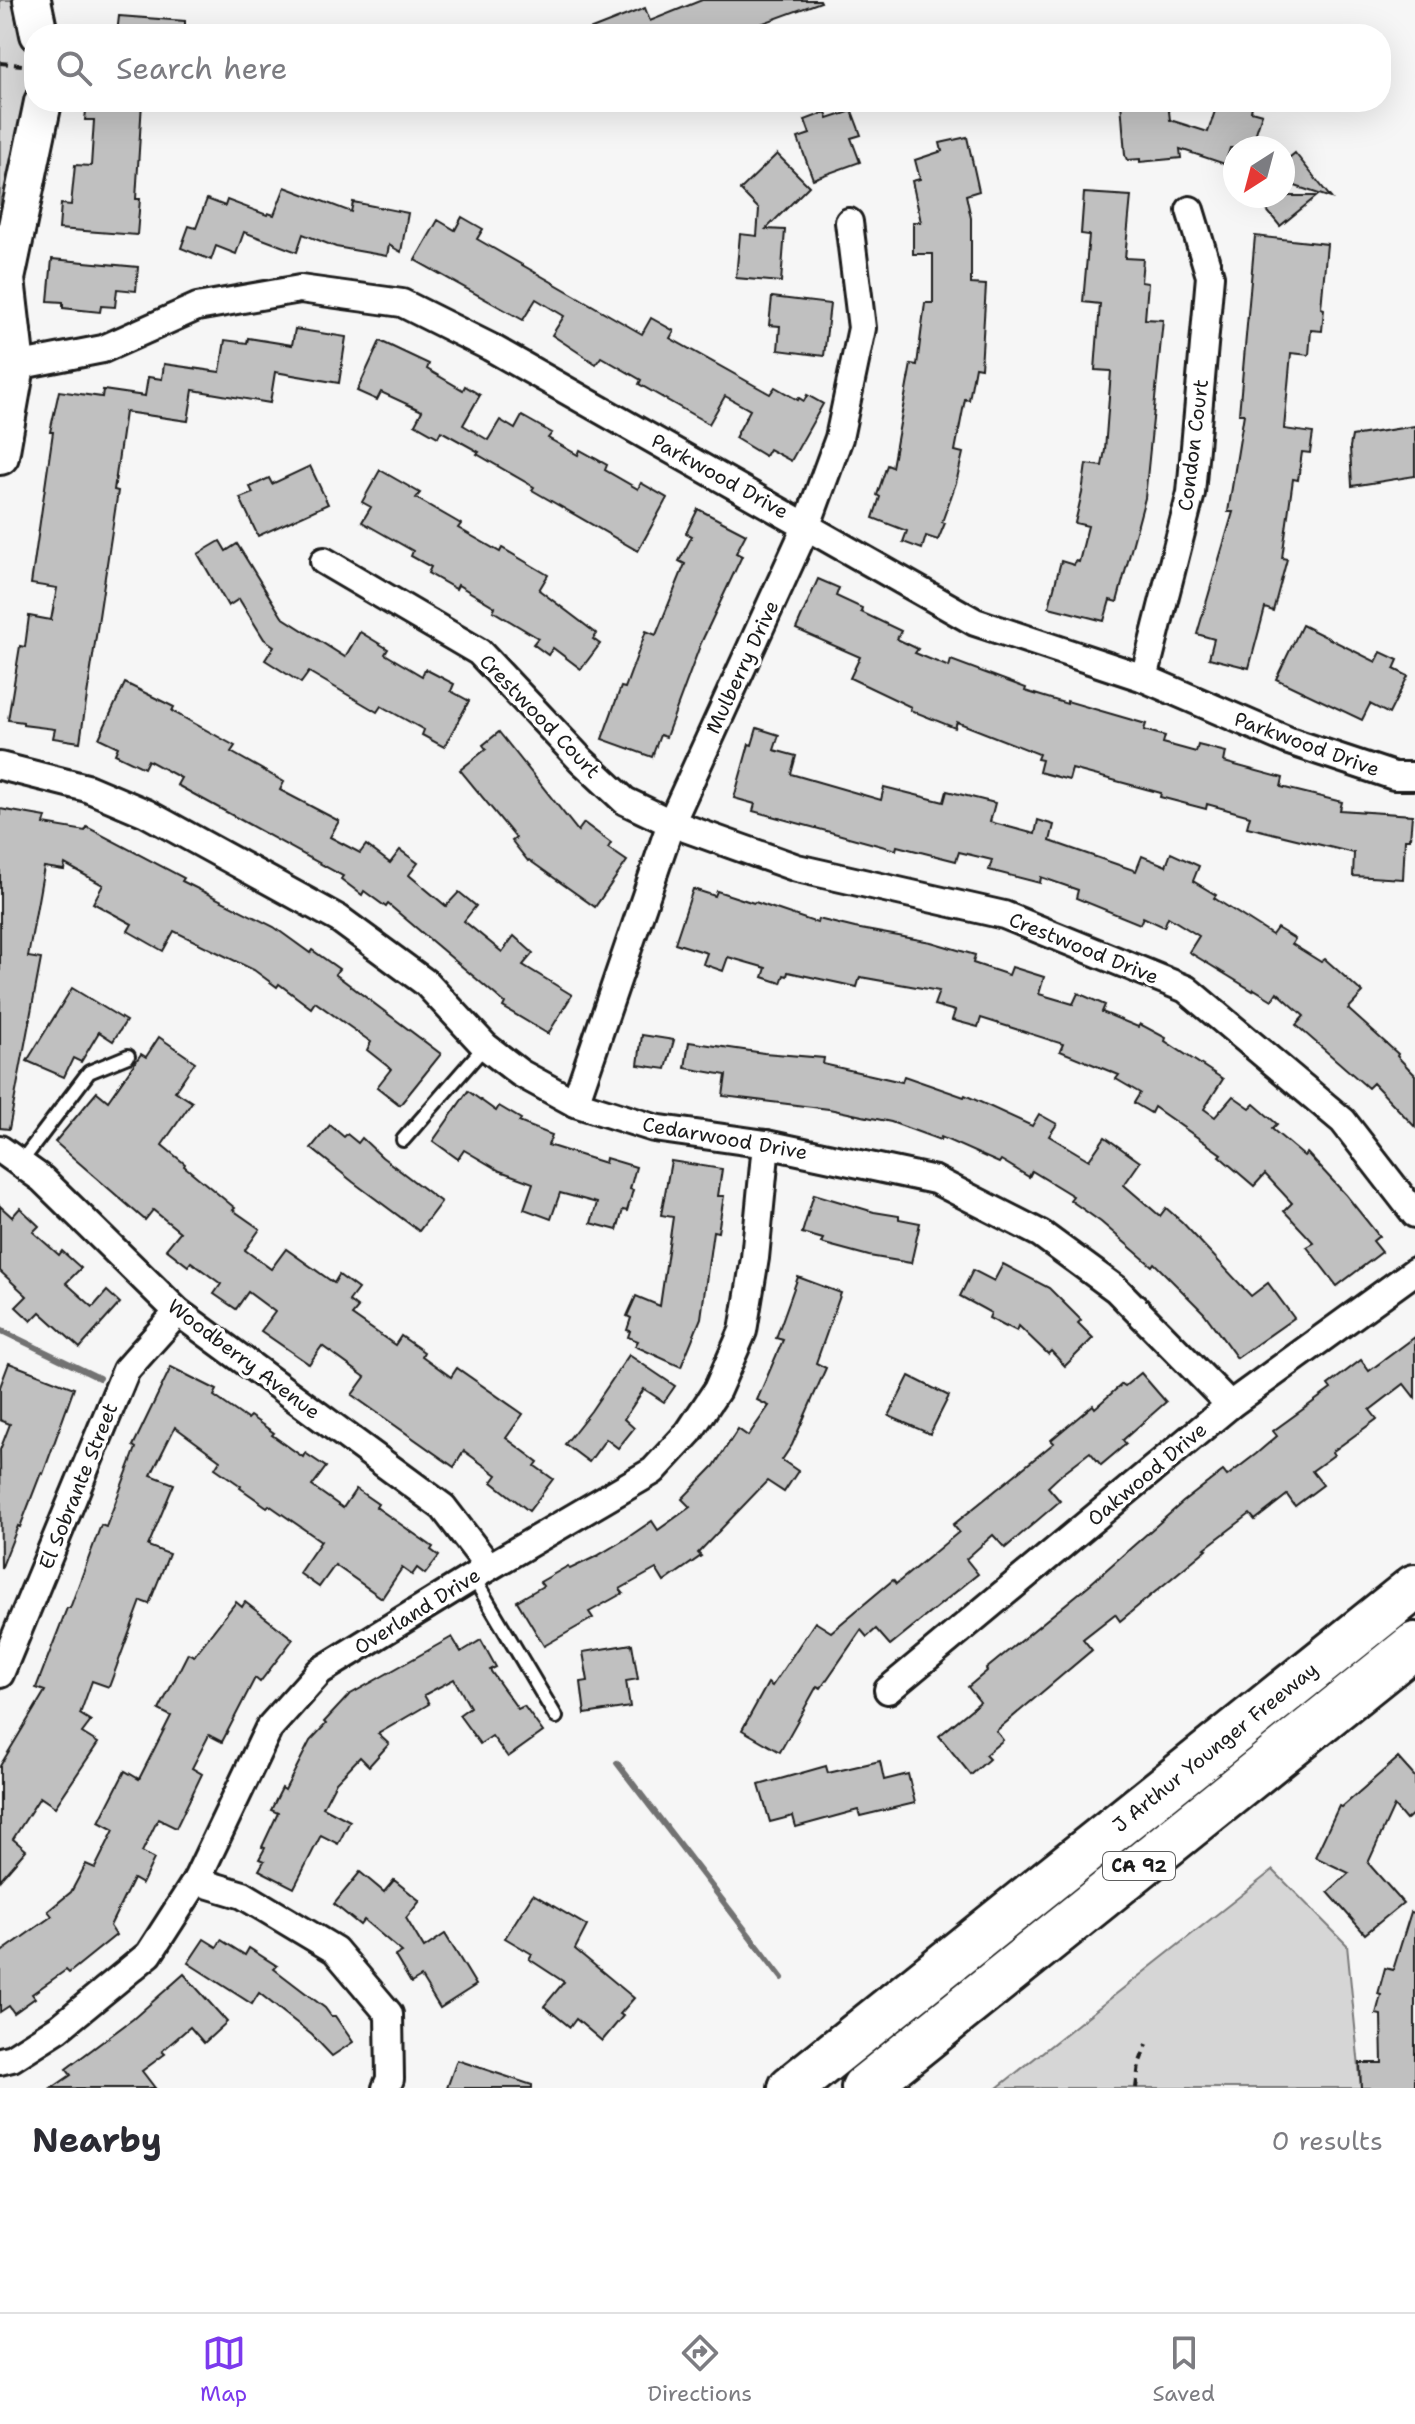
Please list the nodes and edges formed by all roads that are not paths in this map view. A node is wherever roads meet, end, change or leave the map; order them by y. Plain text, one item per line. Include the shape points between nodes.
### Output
1 (32, 0) edge
2 (37, 24) edge
3 (41, 112) edge
4 (1190, 210) dead end
5 (849, 222) dead end
6 (16, 366) junction
7 (0, 456) edge
8 (807, 525) junction
9 (324, 561) dead end
10 (1144, 678) junction
11 (0, 766) edge
12 (1415, 776) edge
13 (671, 823) junction
14 (485, 1046) junction
15 (128, 1056) dead end
16 (575, 1103) junction
17 (403, 1140) dead end
18 (766, 1144) junction
19 (11, 1156) edge
20 (1415, 1214) edge
21 (1415, 1271) edge
22 (178, 1312) junction
23 (1230, 1405) junction
24 (1415, 1564) edge
25 (481, 1572) junction
26 (1415, 1587) edge
27 (1415, 1645) edge
28 (0, 1674) edge
29 (888, 1690) dead end
30 (1270, 1703) junction
31 (556, 1717) dead end
32 (196, 1881) junction
33 (0, 2061) edge
34 (386, 2088) edge
35 (791, 2088) edge
36 (864, 2088) edge

1 - 2 street
3 - 6 street via 6,279
4 - 10 street, Condon Court via 1210,276 1191,493
5 - 8 street, Mulberry Drive via 862,328 839,438
6 - 7 street
6 - 8 street, Parkwood Drive via 103,349 197,307 300,289 402,303
8 - 10 street, Parkwood Drive via 975,622
8 - 13 street, Mulberry Drive
9 - 13 street, Crestwood Court via 479,652 625,801
10 - 12 street, Parkwood Drive via 1289,741 1394,776
11 - 14 street, Cedarwood Drive via 87,788 146,813 339,919 426,983
13 - 16 street, Mulberry Drive
13 - 20 street, Crestwood Drive via 797,868 1004,915 1186,989 1343,1121
14 - 16 street, Cedarwood Drive via 520,1073
14 - 17 lane
15 - 19 lane via 89,1072
16 - 18 street, Cedarwood Drive via 654,1128
18 - 23 street, Cedarwood Drive via 935,1180 1041,1234 1116,1289
18 - 25 street, Overland Drive via 743,1331 717,1390 689,1432 653,1471
19 - 22 street, Woodberry Avenue via 53,1189
21 - 23 street, Oakwood Drive
22 - 25 street, Woodberry Avenue via 443,1507
22 - 28 street, El Sobrante Street via 126,1370
23 - 29 street, Oakwood Drive
24 - 30 highway
25 - 31 lane
25 - 32 street, Overland Drive via 320,1671 293,1699 269,1728
26 - 30 highway, J Arthur Younger Freeway / CA 92
27 - 36 highway, CA 92
30 - 35 highway, J Arthur Younger Freeway / CA 92
32 - 33 street, Overland Drive via 149,1954 59,2028
32 - 34 street via 243,1895 335,1950 389,2014

